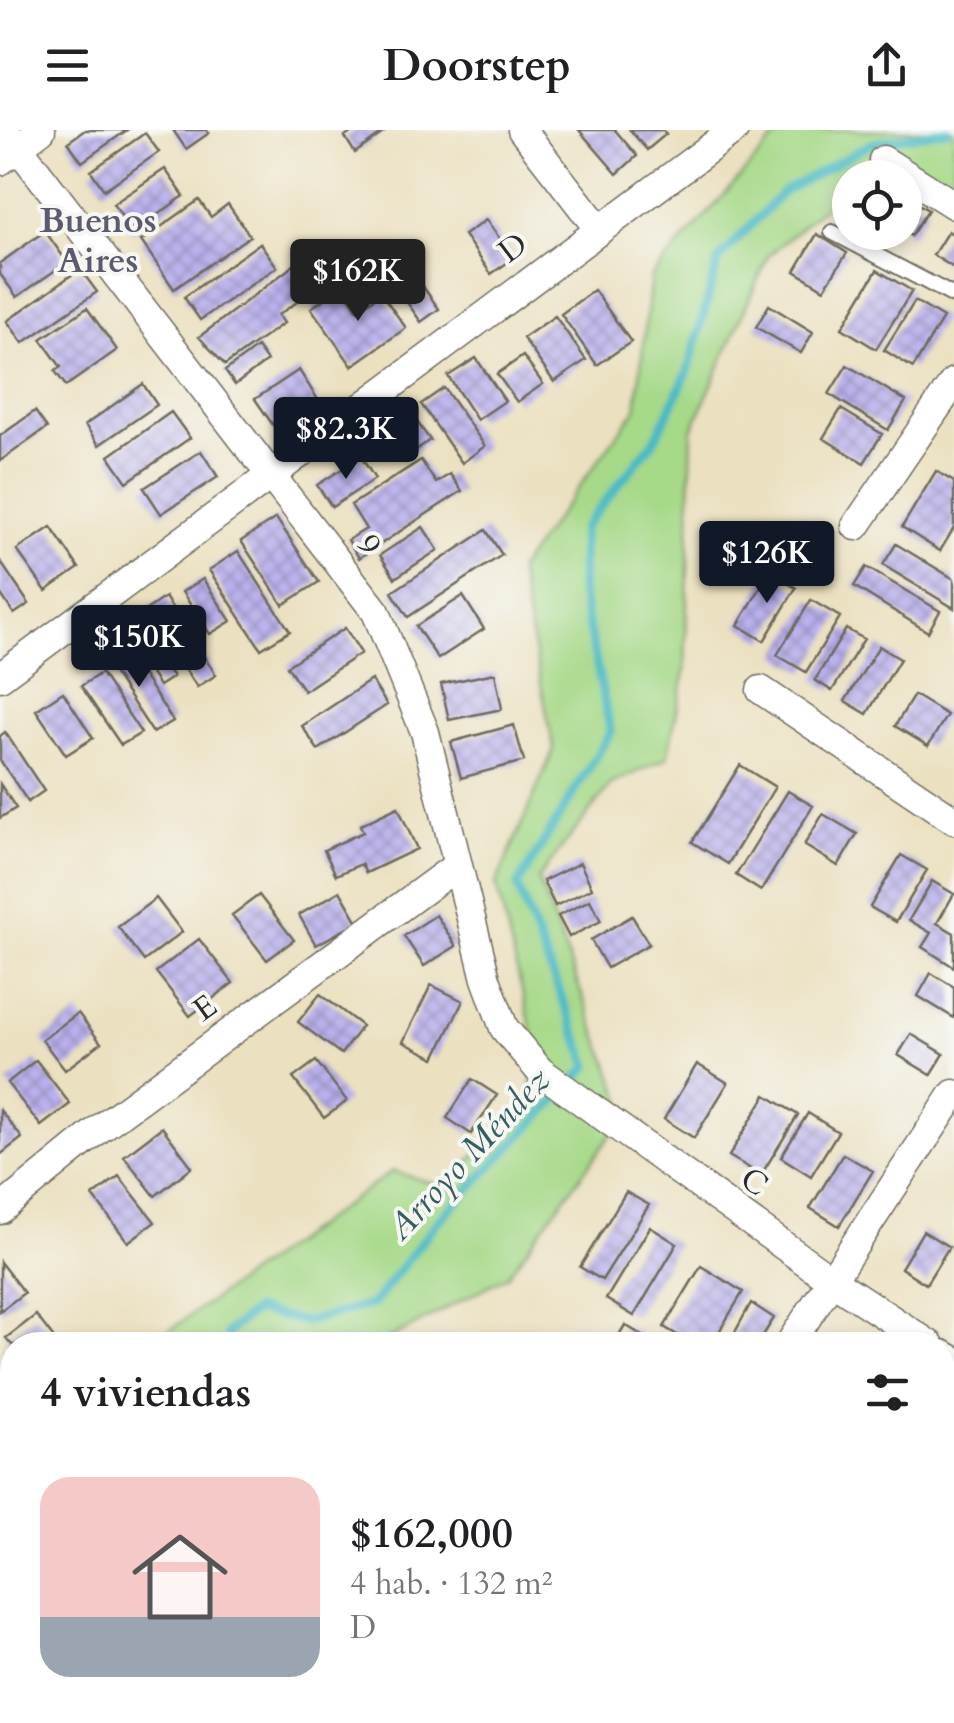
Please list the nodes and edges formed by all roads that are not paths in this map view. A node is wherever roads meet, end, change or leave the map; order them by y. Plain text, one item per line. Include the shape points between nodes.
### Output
1 (41, 130) edge
2 (522, 130) edge
3 (734, 130) edge
4 (8, 146) edge
5 (922, 185) edge
6 (954, 205) edge
7 (598, 228) junction
8 (866, 250) edge
9 (954, 296) edge
10 (954, 382) edge
11 (273, 473) junction
12 (856, 526) dead end
13 (0, 677) edge
14 (761, 690) dead end
15 (954, 820) edge
16 (455, 868) junction
17 (540, 1071) joint
18 (954, 1094) edge
19 (0, 1210) edge
20 (832, 1282) junction
21 (798, 1332) edge
22 (910, 1332) edge

1 - 4 street
2 - 7 street
3 - 7 street, D
4 - 11 street, 9
5 - 6 street
7 - 11 street, D
8 - 9 lane
10 - 12 street
11 - 13 street, D
11 - 16 street, 9 via 376,612 425,732
14 - 15 street
16 - 17 street, 9 via 504,1028
16 - 19 street, E via 99,1129
17 - 20 street, C
18 - 20 street
20 - 21 street
20 - 22 street, C

